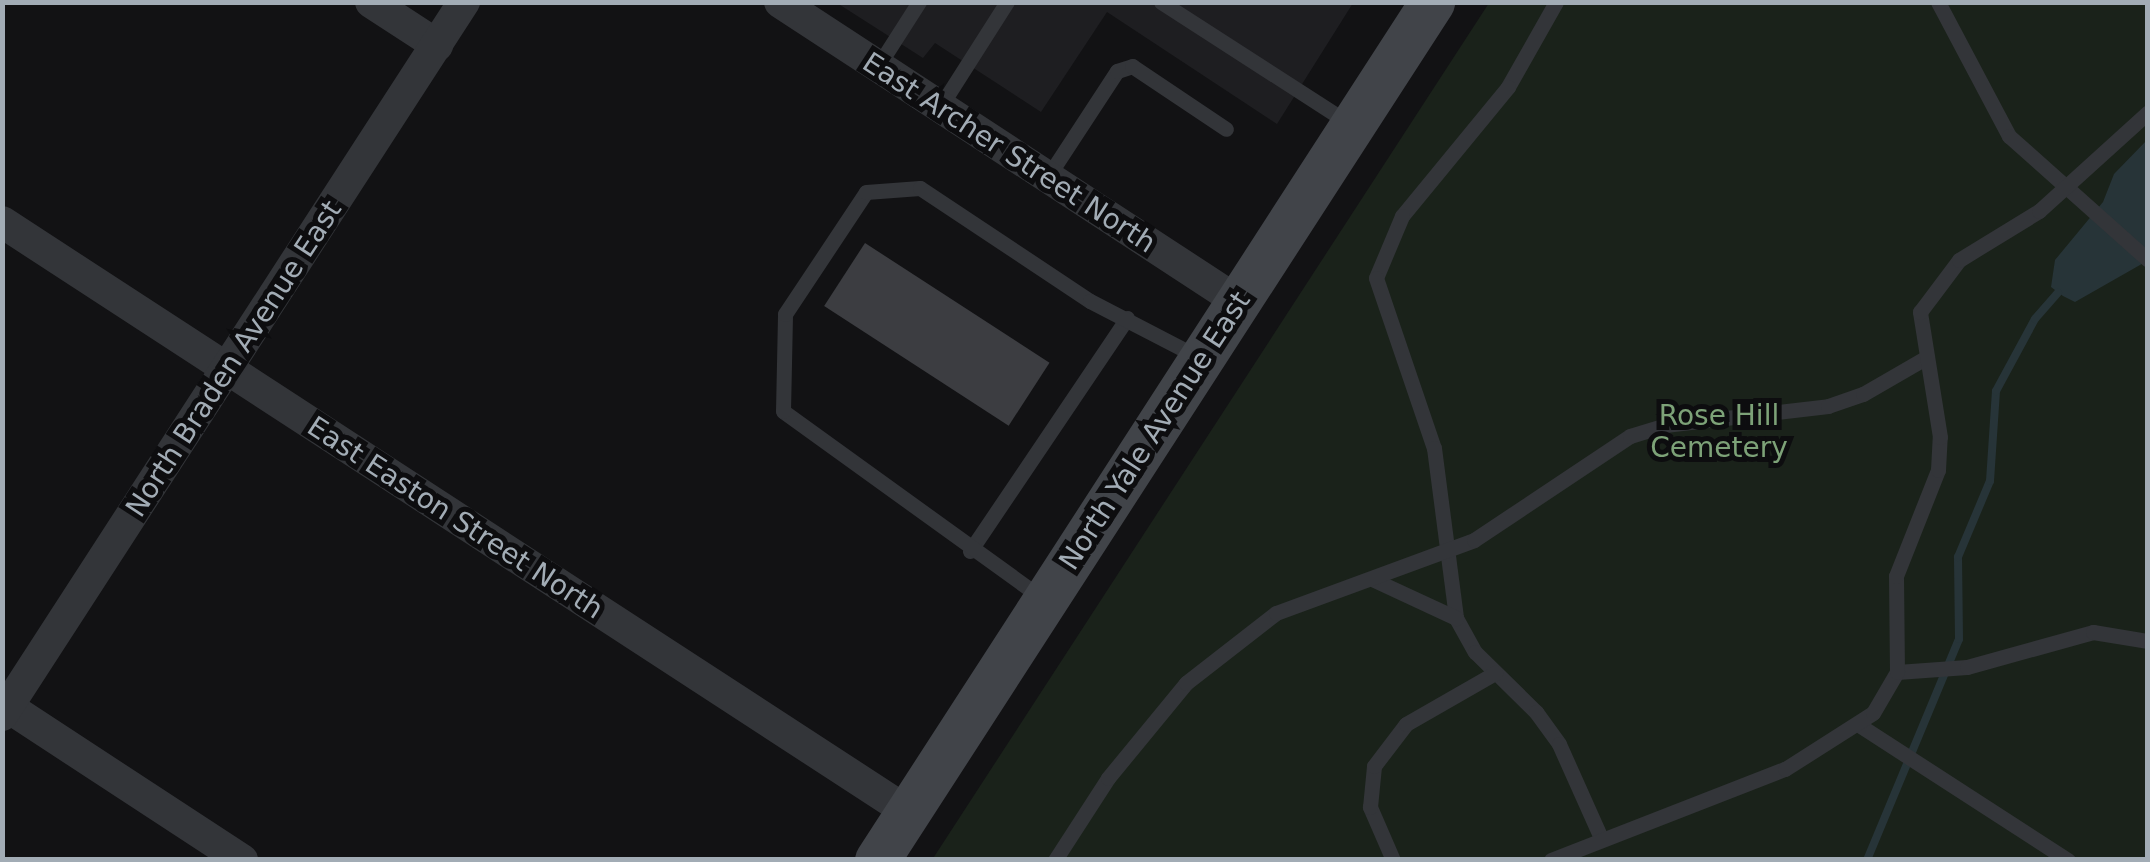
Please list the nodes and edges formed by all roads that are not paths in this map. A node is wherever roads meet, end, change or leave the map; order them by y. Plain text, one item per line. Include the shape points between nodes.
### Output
1 (371, 2) edge
2 (464, 2) edge
3 (780, 2) edge
4 (919, 2) edge
5 (1007, 2) edge
6 (1161, 2) edge
7 (1556, 2) edge
8 (1938, 2) edge
9 (1422, 6) edge
10 (437, 45) junction
11 (877, 67) junction
12 (940, 107) junction
13 (2148, 112) edge
14 (1353, 125) junction
15 (1226, 128) dead end
16 (1047, 178) junction
17 (2064, 189) junction
18 (2, 222) edge
19 (2148, 260) edge
20 (1239, 302) junction
21 (1127, 318) junction
22 (1925, 358) junction
23 (1201, 359) junction
24 (228, 370) junction
25 (970, 551) junction
26 (1447, 551) junction
27 (1372, 580) junction
28 (1045, 600) junction
29 (1456, 618) junction
30 (2148, 640) edge
31 (1897, 672) junction
32 (1494, 673) junction
33 (4, 709) edge
34 (1859, 725) junction
35 (908, 812) junction
36 (1601, 838) junction
37 (1582, 853) edge
38 (242, 860) edge
39 (877, 860) edge
40 (1055, 860) edge
41 (1393, 860) edge
42 (1550, 860) edge
43 (2068, 860) edge

1 - 10 street
2 - 10 street, North Braden Avenue East
3 - 11 street, East Archer Street North
4 - 11 lane
5 - 12 lane
6 - 14 lane
7 - 26 lane via 1508,87 1402,216 1376,278 1422,400 1446,508
8 - 17 lane via 2009,136
9 - 14 main road, North Yale Avenue East
10 - 24 street, North Braden Avenue East
11 - 12 street, East Archer Street North
12 - 16 street, East Archer Street North
13 - 17 lane
14 - 20 main road, North Yale Avenue East
15 - 16 lane via 1132,66 1117,71
16 - 20 street, East Archer Street North
17 - 19 lane
17 - 22 lane via 1941,276 1920,312
18 - 24 street, East Easton Street North
20 - 23 main road, North Yale Avenue East
21 - 23 lane
21 - 25 lane
21 - 25 lane via 920,188 866,192 785,314 783,411
22 - 26 lane via 1828,406 1664,425 1630,436 1519,513
22 - 31 lane via 1940,437 1938,470 1896,576
23 - 28 main road, North Yale Avenue East
24 - 33 street, North Braden Avenue East
24 - 35 street, East Easton Street North
25 - 28 lane
26 - 27 lane
26 - 29 lane
27 - 29 lane
27 - 40 lane via 1276,613 1186,683 1108,778
28 - 35 main road, North Yale Avenue East
29 - 32 lane
30 - 31 lane via 2093,632 1967,667
31 - 34 lane via 1892,688
32 - 36 lane via 1559,744
32 - 41 lane via 1406,724 1374,766 1370,807
33 - 38 street
34 - 36 lane via 1785,769
34 - 43 lane
35 - 39 main road, North Yale Avenue East
36 - 37 lane
37 - 42 lane

